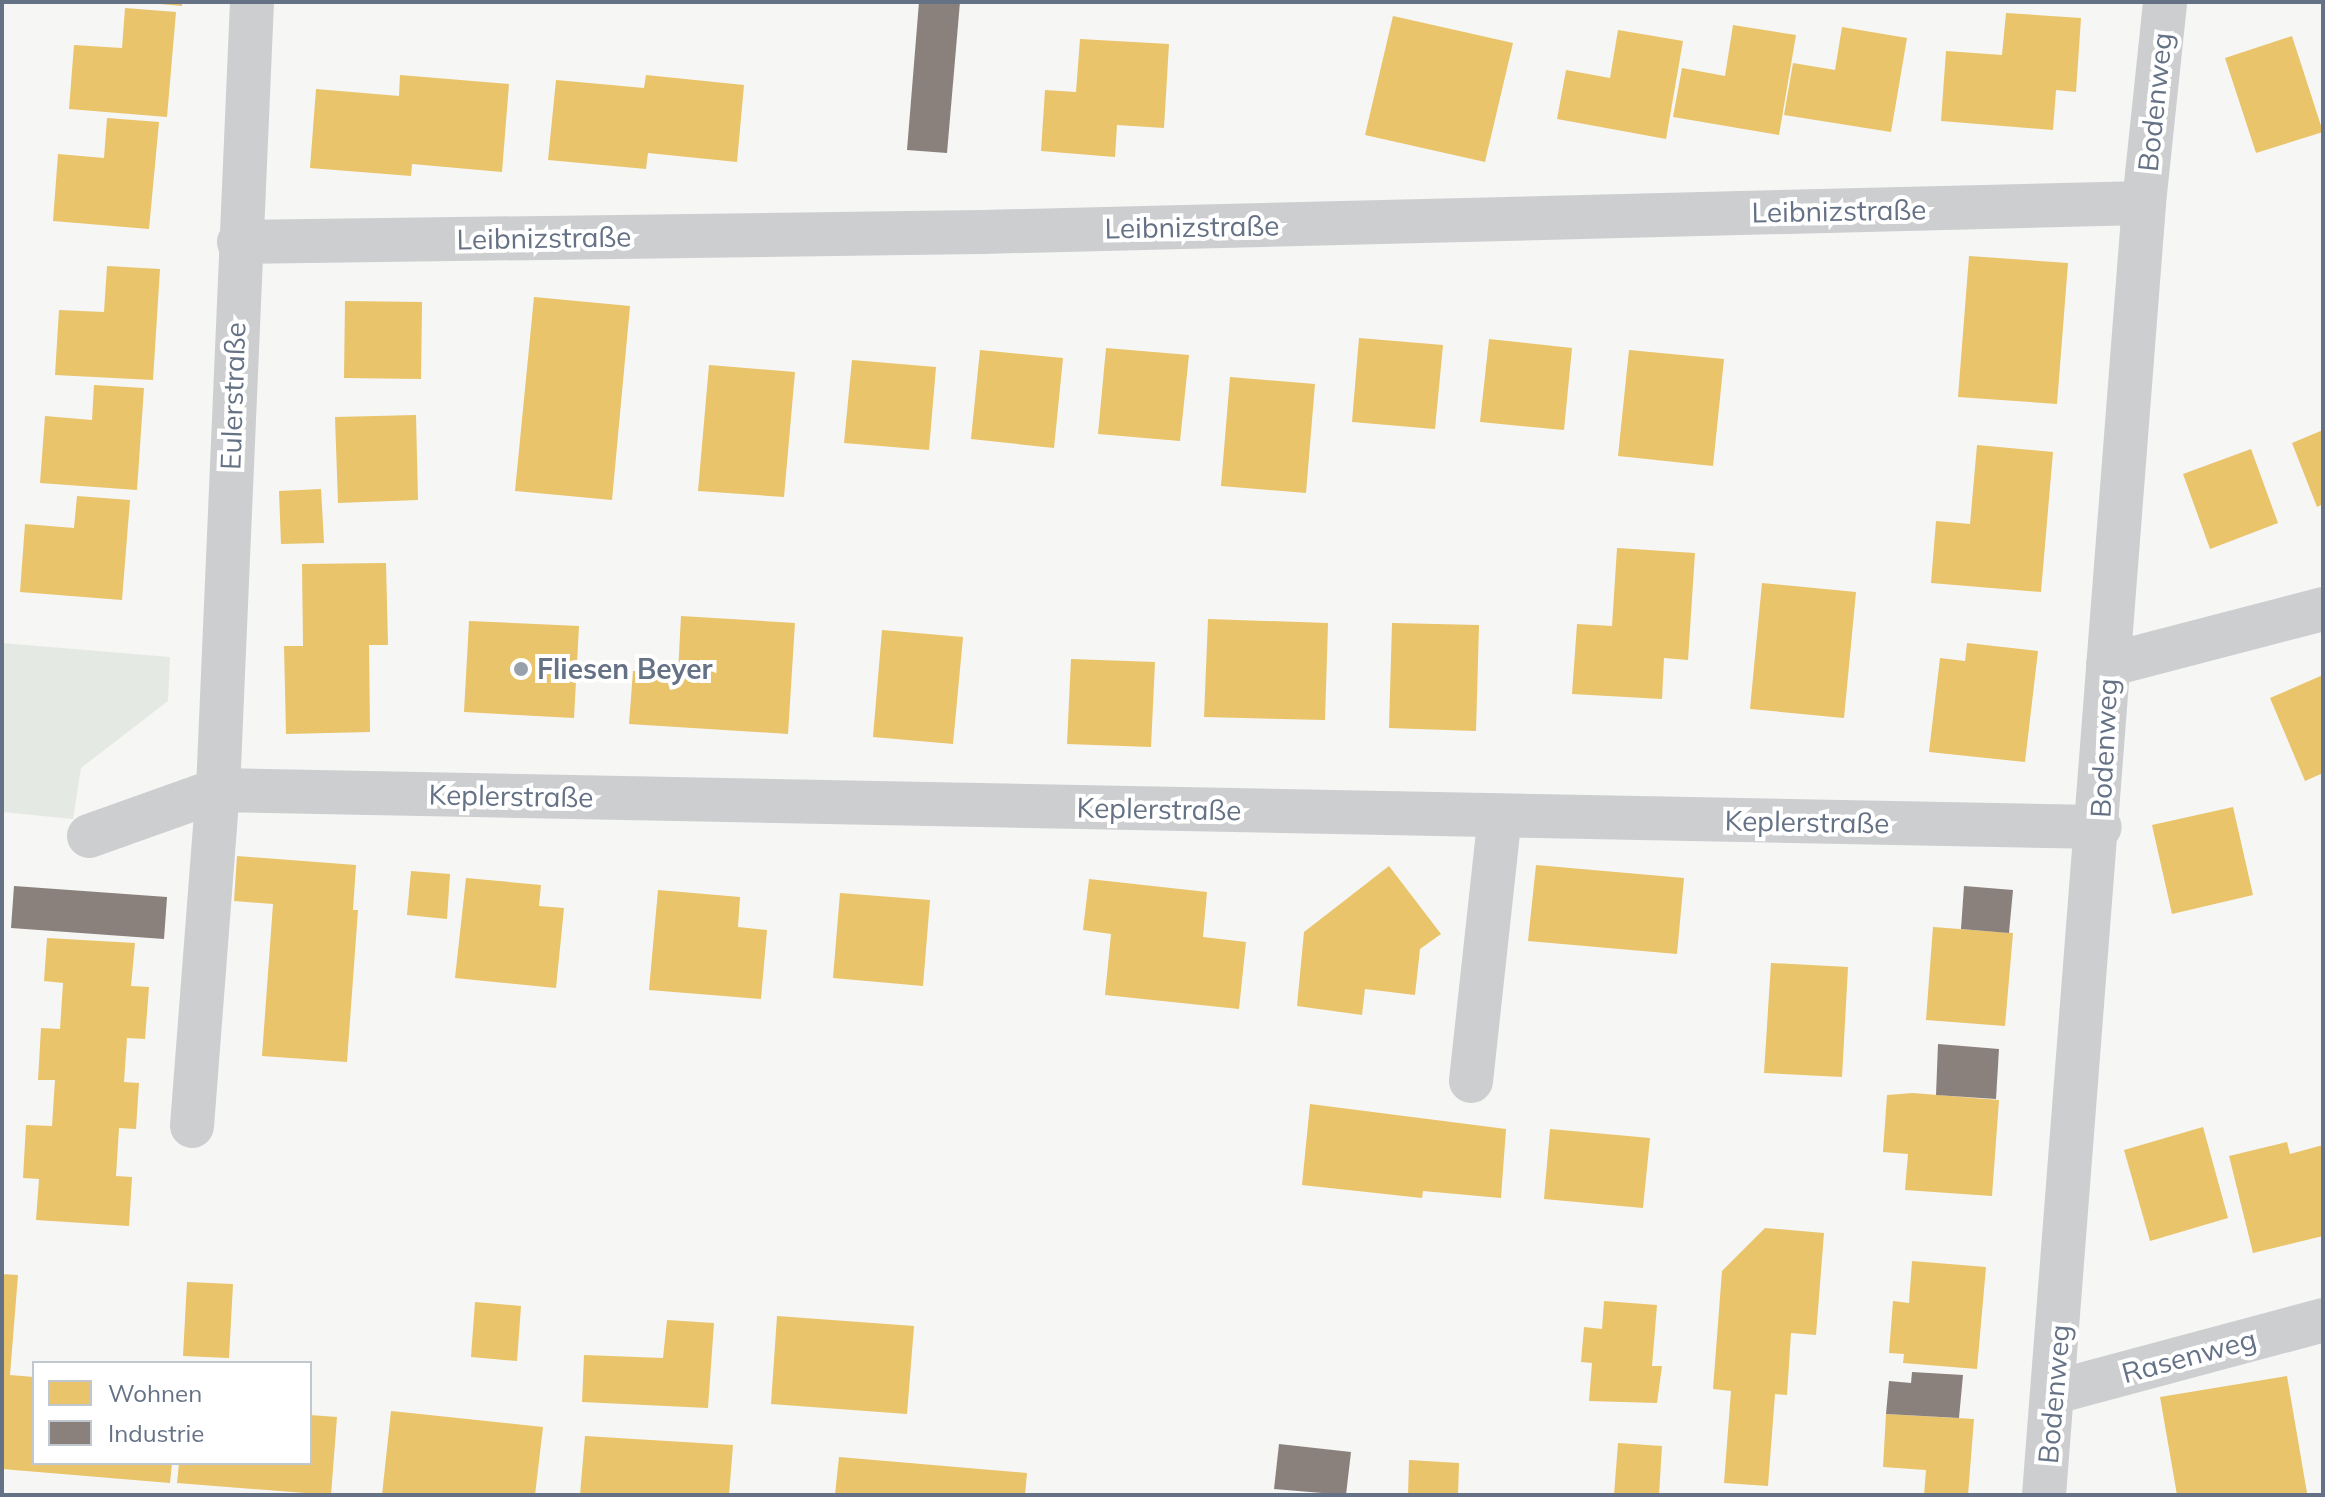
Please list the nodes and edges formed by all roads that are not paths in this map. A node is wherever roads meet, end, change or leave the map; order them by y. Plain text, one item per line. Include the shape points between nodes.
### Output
1 (252, 2) edge
2 (2165, 2) edge
3 (2144, 203) junction
4 (239, 242) junction
5 (2323, 609) edge
6 (2108, 665) junction
7 (218, 790) junction
8 (1500, 816) junction
9 (2100, 827) junction
10 (89, 836) dead end
11 (1471, 1081) dead end
12 (192, 1126) dead end
13 (2323, 1320) edge
14 (2055, 1392) junction
15 (2044, 1495) edge

1 - 4 street, Eulerstraße
2 - 3 street, Bodenweg
3 - 4 street, Leibnizstraße via 982,232
3 - 6 street, Bodenweg
4 - 7 street, Eulerstraße
5 - 6 street
6 - 9 street, Bodenweg
7 - 8 street, Keplerstraße
7 - 10 street
7 - 12 street, Eulerstraße
8 - 9 street, Keplerstraße
8 - 11 street
9 - 14 street, Bodenweg
13 - 14 street, Rasenweg
14 - 15 street, Bodenweg

